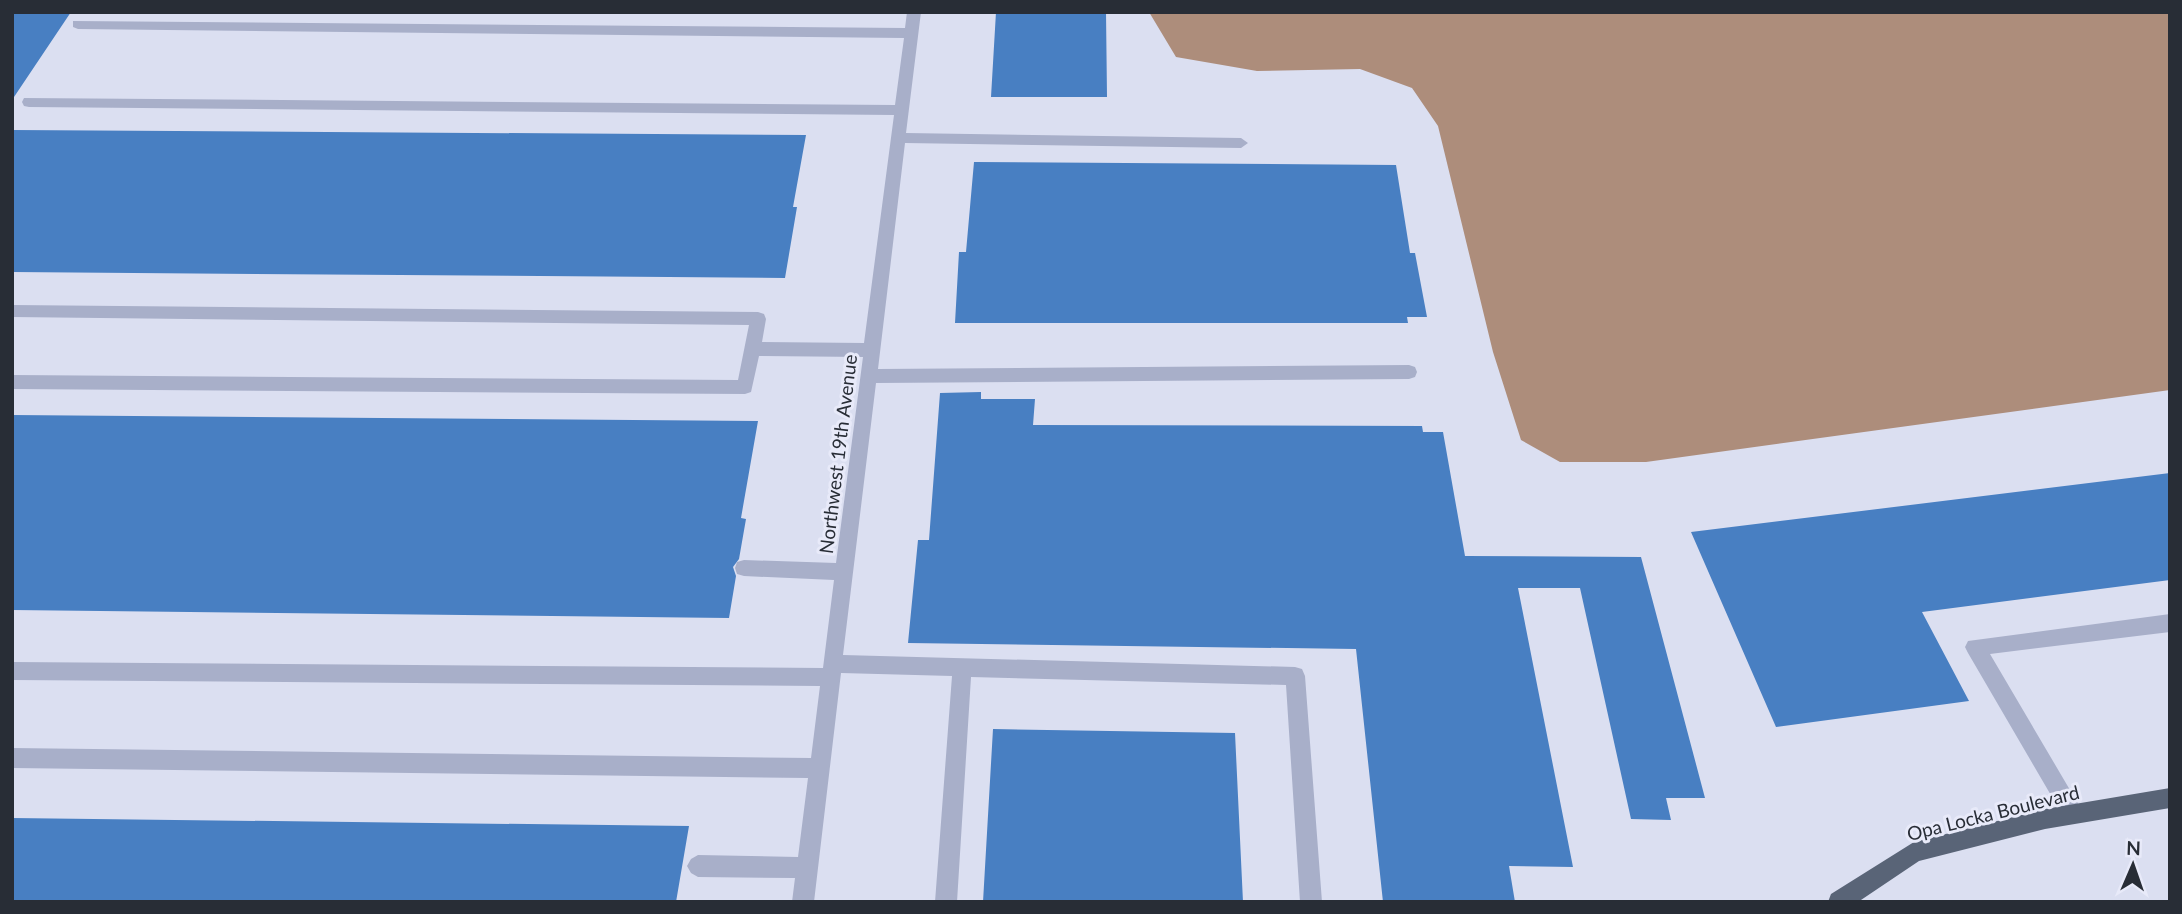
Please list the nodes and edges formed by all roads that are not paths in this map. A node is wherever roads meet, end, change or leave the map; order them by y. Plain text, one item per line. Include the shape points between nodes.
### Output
1 (914, 12) edge
2 (78, 24) dead end
3 (911, 33) junction
4 (29, 102) dead end
5 (901, 110) junction
6 (898, 138) junction
7 (1241, 143) dead end
8 (12, 311) edge
9 (753, 349) junction
10 (872, 350) junction
11 (1409, 372) dead end
12 (869, 376) junction
13 (12, 383) edge
14 (744, 568) dead end
15 (844, 572) junction
16 (2170, 623) edge
17 (962, 667) junction
18 (832, 670) junction
19 (12, 671) edge
20 (12, 758) edge
21 (820, 768) junction
22 (2170, 798) edge
23 (2073, 814) junction
24 (698, 866) dead end
25 (808, 868) junction
26 (803, 902) edge
27 (946, 902) edge
28 (1311, 902) edge
29 (1839, 902) edge

1 - 3 street, Northwest 19th Avenue
2 - 3 street
3 - 5 street, Northwest 19th Avenue
4 - 5 street
5 - 6 street, Northwest 19th Avenue
6 - 7 street
6 - 10 street, Northwest 19th Avenue
8 - 9 street via 758,319
9 - 10 street
9 - 13 street via 746,387
10 - 12 street, Northwest 19th Avenue
11 - 12 street
12 - 15 street, Northwest 19th Avenue
14 - 15 street
15 - 18 street, Northwest 19th Avenue
16 - 23 street via 1975,647
17 - 18 street
17 - 27 street
17 - 28 street via 1295,676
18 - 19 street
18 - 21 street, Northwest 19th Avenue
20 - 21 street
21 - 25 street, Northwest 19th Avenue
22 - 23 main road, Opa Locka Boulevard
23 - 29 main road, Opa Locka Boulevard via 1914,852
24 - 25 street
25 - 26 street, Northwest 19th Avenue

